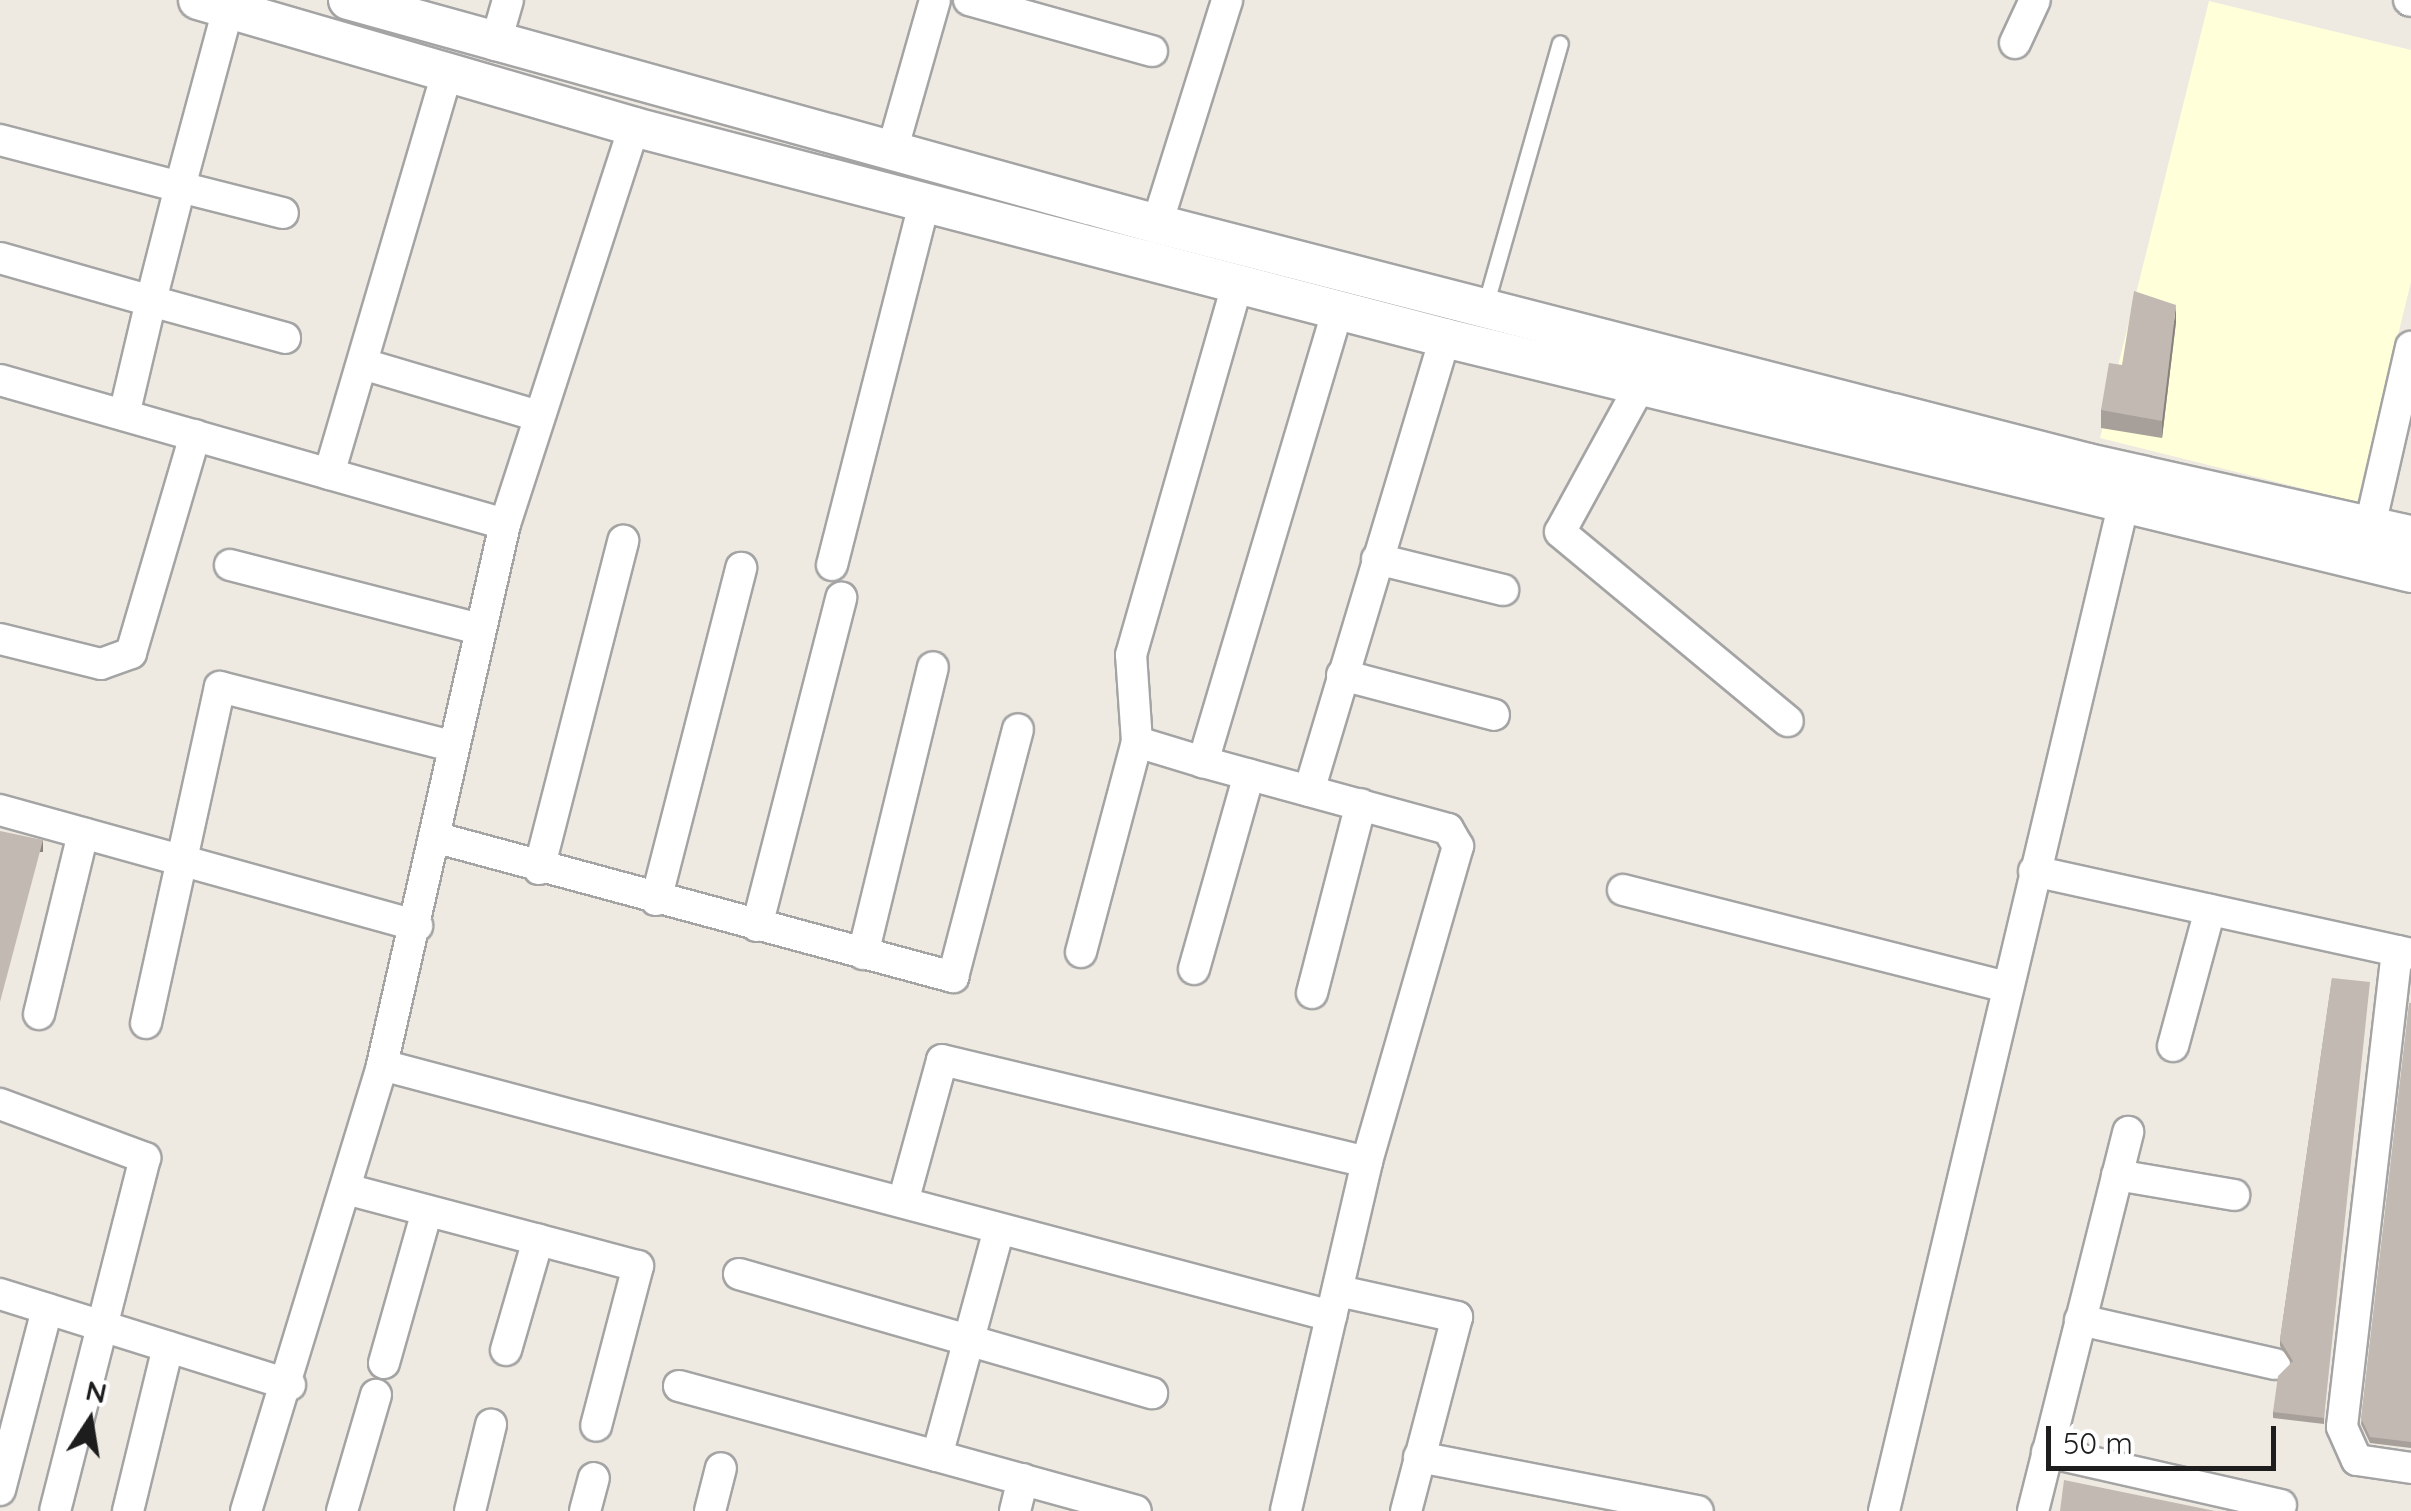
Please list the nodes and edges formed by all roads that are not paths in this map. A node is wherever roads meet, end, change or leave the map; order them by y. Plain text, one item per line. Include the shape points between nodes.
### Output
1 (348, 0) edge
2 (508, 0) edge
3 (935, 0) edge
4 (969, 0) edge
5 (1227, 0) edge
6 (2035, 0) edge
7 (213, 4) edge
8 (1560, 43) dead end
9 (2015, 43) dead end
10 (494, 45) junction
11 (1152, 51) dead end
12 (447, 72) junction
13 (634, 127) junction
14 (0, 140) edge
15 (892, 151) junction
16 (180, 186) junction
17 (925, 200) junction
18 (283, 213) dead end
19 (1157, 224) junction
20 (0, 258) edge
21 (1238, 282) junction
22 (150, 301) junction
23 (1485, 306) junction
24 (1338, 308) junction
25 (285, 338) dead end
26 (1444, 338) junction
27 (2411, 347) edge
28 (364, 364) junction
29 (0, 380) edge
30 (1640, 386) junction
31 (124, 415) junction
32 (540, 416) junction
33 (194, 436) junction
34 (2130, 473) junction
35 (328, 474) junction
36 (2122, 510) junction
37 (504, 524) junction
38 (2370, 526) junction
39 (2411, 535) edge
40 (623, 540) dead end
41 (1377, 559) junction
42 (230, 565) dead end
43 (832, 565) dead end
44 (741, 568) dead end
45 (2411, 573) edge
46 (1503, 590) dead end
47 (841, 598) dead end
48 (480, 630) junction
49 (0, 639) edge
50 (933, 667) dead end
51 (1342, 675) junction
52 (1494, 715) dead end
53 (1788, 721) dead end
54 (1018, 729) dead end
55 (1137, 742) junction
56 (452, 746) junction
57 (1203, 762) junction
58 (1249, 775) junction
59 (1309, 791) junction
60 (1360, 804) junction
61 (0, 810) edge
62 (84, 833) junction
63 (434, 838) junction
64 (182, 861) junction
65 (539, 869) junction
66 (2034, 872) junction
67 (1623, 890) dead end
68 (656, 900) junction
69 (2210, 910) junction
70 (418, 926) junction
71 (757, 926) junction
72 (1081, 952) dead end
73 (2404, 952) edge
74 (862, 954) junction
75 (1194, 969) dead end
76 (2006, 986) junction
77 (1312, 993) dead end
78 (39, 1014) dead end
79 (146, 1024) dead end
80 (2174, 1046) dead end
81 (382, 1065) junction
82 (0, 1104) edge
83 (2128, 1132) dead end
84 (1367, 1162) junction
85 (2117, 1175) junction
86 (346, 1189) junction
87 (2234, 1195) dead end
88 (903, 1202) junction
89 (427, 1210) junction
90 (999, 1229) junction
91 (538, 1240) junction
92 (739, 1274) dead end
93 (0, 1294) edge
94 (1335, 1304) junction
95 (47, 1309) junction
96 (2080, 1320) junction
97 (99, 1325) junction
98 (968, 1341) junction
99 (168, 1346) junction
100 (506, 1350) dead end
101 (384, 1363) dead end
102 (2275, 1364) dead end
103 (290, 1384) junction
104 (680, 1386) dead end
105 (1152, 1393) dead end
106 (376, 1395) dead end
107 (491, 1425) dead end
108 (596, 1426) dead end
109 (2047, 1452) junction
110 (937, 1456) junction
111 (1420, 1457) junction
112 (720, 1468) dead end
113 (2411, 1468) edge
114 (594, 1478) dead end
115 (1023, 1479) junction
116 (0, 1490) edge
117 (2281, 1505) dead end
118 (55, 1511) edge
119 (128, 1511) edge
120 (246, 1511) edge
121 (342, 1511) edge
122 (470, 1511) edge
123 (585, 1511) edge
124 (710, 1511) edge
125 (1015, 1511) edge
126 (1136, 1511) edge
127 (1286, 1511) edge
128 (1406, 1511) edge
129 (1698, 1511) edge
130 (1884, 1511) edge
131 (2034, 1511) edge

1 - 10 street
2 - 10 street
3 - 15 street
4 - 11 street
5 - 19 street
6 - 9 street
7 - 12 street
7 - 16 street
8 - 23 lane
10 - 15 street
12 - 13 street
12 - 28 street
13 - 17 street
13 - 32 street
14 - 16 street
15 - 19 street
16 - 18 street
16 - 22 street
17 - 21 street
17 - 43 street
19 - 23 street
20 - 22 street
21 - 24 street
21 - 55 street via 1131,655
22 - 25 street
22 - 31 street
23 - 34 street
24 - 26 street
24 - 57 street
26 - 30 street
26 - 41 street
27 - 38 street
28 - 32 street
28 - 35 street
29 - 31 street
30 - 36 street
30 - 53 street via 1565,509 1565,542
31 - 33 street
32 - 37 street
33 - 35 street
33 - 49 street via 131,652 102,664
34 - 36 street
34 - 38 street
35 - 37 street
36 - 45 street
36 - 66 street
37 - 48 street
38 - 39 street
40 - 65 street
41 - 46 street
41 - 51 street
42 - 48 street
44 - 68 street
47 - 71 street
48 - 56 street
50 - 74 street
51 - 52 street
51 - 59 street
54 - 74 street via 952,977
55 - 57 street
55 - 72 street
56 - 63 street
56 - 64 street via 220,686
57 - 58 street
58 - 59 street
58 - 75 street
59 - 60 street
60 - 77 street
60 - 84 street via 1448,829 1458,846
61 - 62 street
62 - 64 street
62 - 78 street
63 - 65 street
63 - 70 street
64 - 70 street
64 - 79 street
65 - 68 street
66 - 69 street
66 - 76 street
67 - 76 street
68 - 71 street
69 - 73 street
69 - 80 street
70 - 81 street
71 - 74 street
73 - 113 street via 2342,1428 2357,1460
76 - 130 street
81 - 86 street
81 - 88 street
82 - 97 street via 146,1158
83 - 85 street
84 - 88 street via 942,1060
84 - 94 street
85 - 87 street
85 - 96 street
86 - 89 street
86 - 103 street
88 - 90 street
89 - 91 street
89 - 101 street
90 - 94 street
90 - 98 street
91 - 100 street
91 - 108 street via 638,1266
92 - 98 street
93 - 95 street
94 - 111 street via 1456,1317
94 - 127 street
95 - 97 street
95 - 116 street
96 - 102 street
96 - 109 street
97 - 99 street
97 - 118 street
98 - 105 street
98 - 110 street
99 - 103 street
99 - 119 street
103 - 120 street
104 - 110 street
106 - 121 street
107 - 122 street
109 - 117 street
109 - 131 street
110 - 115 street
111 - 128 street
111 - 129 street
112 - 124 street
114 - 123 street
115 - 125 street
115 - 126 street

